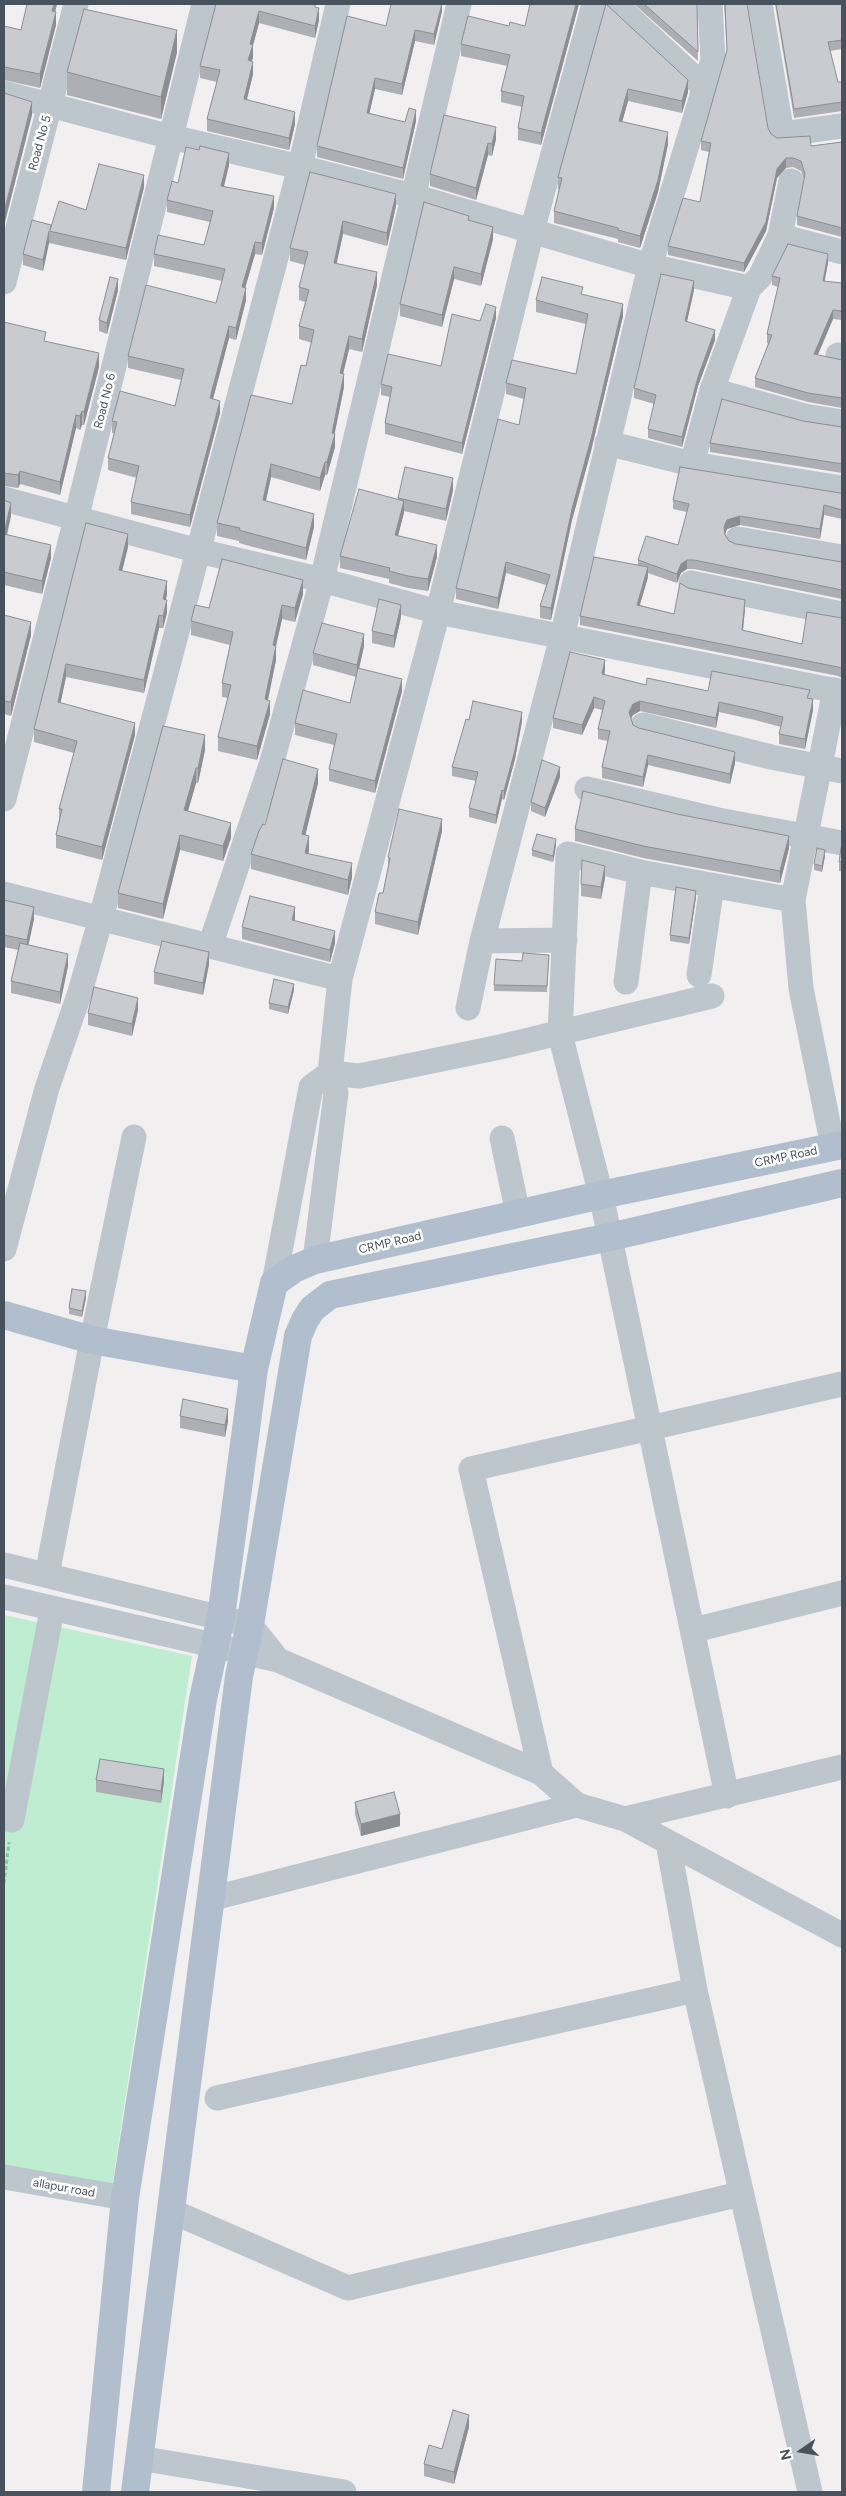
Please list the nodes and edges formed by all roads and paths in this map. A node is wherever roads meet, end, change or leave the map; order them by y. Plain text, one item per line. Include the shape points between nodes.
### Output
1 (76, 4) edge
2 (204, 4) edge
3 (338, 4) edge
4 (459, 4) edge
5 (594, 4) edge
6 (615, 4) edge
7 (710, 4) edge
8 (760, 4) edge
9 (704, 87) junction
10 (4, 93) edge
11 (50, 106) junction
12 (842, 126) edge
13 (171, 137) junction
14 (300, 167) junction
15 (791, 181) dead end
16 (413, 196) junction
17 (532, 231) junction
18 (780, 236) junction
19 (842, 252) edge
20 (650, 266) junction
21 (4, 282) edge
22 (749, 288) junction
23 (712, 390) junction
24 (842, 422) edge
25 (607, 443) junction
26 (692, 464) junction
27 (842, 488) edge
28 (4, 499) edge
29 (76, 519) junction
30 (738, 539) dead end
31 (199, 551) junction
32 (842, 557) edge
33 (322, 580) junction
34 (691, 584) dead end
35 (438, 612) junction
36 (842, 614) edge
37 (562, 637) junction
38 (839, 691) edge
39 (643, 725) dead end
40 (832, 769) edge
41 (587, 789) dead end
42 (4, 798) edge
43 (807, 837) junction
44 (842, 843) edge
45 (640, 872) junction
46 (712, 885) junction
47 (4, 894) edge
48 (793, 900) junction
49 (102, 918) junction
50 (565, 940) junction
51 (482, 942) junction
52 (210, 946) junction
53 (699, 975) dead end
54 (340, 979) junction
55 (626, 982) dead end
56 (712, 996) dead end
57 (468, 1008) dead end
58 (560, 1034) junction
59 (330, 1073) junction
60 (134, 1137) dead end
61 (502, 1138) dead end
62 (838, 1146) edge
63 (842, 1183) edge
64 (602, 1195) junction
65 (518, 1214) junction
66 (610, 1237) junction
67 (4, 1249) edge
68 (314, 1260) junction
69 (274, 1283) junction
70 (4, 1316) edge
71 (92, 1340) junction
72 (254, 1368) junction
73 (842, 1384) edge
74 (650, 1429) junction
75 (4, 1565) edge
76 (47, 1576) junction
77 (842, 1593) edge
78 (4, 1597) edge
79 (52, 1610) junction
80 (221, 1617) junction
81 (250, 1625) junction
82 (694, 1630) junction
83 (215, 1644) junction
84 (244, 1654) junction
85 (278, 1660) junction
86 (842, 1767) edge
87 (541, 1774) junction
88 (727, 1796) junction
89 (577, 1805) junction
90 (8, 1819) edge
91 (625, 1820) junction
92 (668, 1843) junction
93 (4, 1883) edge
94 (210, 1899) junction
95 (842, 1935) edge
96 (695, 1990) junction
97 (217, 2098) dead end
98 (4, 2177) edge
99 (740, 2194) junction
100 (125, 2198) junction
101 (171, 2211) junction
102 (139, 2458) junction
103 (96, 2492) edge
104 (135, 2492) edge
105 (344, 2492) edge
106 (810, 2492) edge

1 - 11 street, Road No 5
2 - 13 street, Road No 6
3 - 14 street
4 - 16 street
5 - 17 street
6 - 9 street
7 - 9 street via 713,60
8 - 12 street via 782,134
9 - 20 street
10 - 11 street
11 - 13 street
11 - 21 street, Road No 5
13 - 14 street
13 - 29 street, Road No 6
14 - 16 street
14 - 31 street
15 - 18 street
16 - 17 street
16 - 33 street
17 - 20 street
17 - 35 street
18 - 19 street
18 - 22 street via 760,277
20 - 22 street
20 - 25 street
22 - 23 street
23 - 24 street via 805,416
23 - 26 street
25 - 26 street
25 - 37 street
26 - 27 street
28 - 29 street
29 - 31 street
29 - 42 street, Road No 6
30 - 32 street
31 - 33 street
31 - 49 street
33 - 35 street
33 - 52 street via 272,764
34 - 36 street
35 - 37 street
35 - 54 street
37 - 38 street
37 - 51 street
38 - 40 street
39 - 40 street
40 - 43 street
41 - 43 street
43 - 44 street
43 - 48 street
45 - 46 street
45 - 50 street via 568,854
45 - 55 street
46 - 48 street
46 - 53 street
47 - 49 street
48 - 62 street via 801,988
49 - 52 street
49 - 67 street via 47,1088
50 - 51 street
50 - 58 street
51 - 57 street
52 - 54 street
54 - 59 street
56 - 58 street
58 - 59 street via 358,1076
58 - 64 street
59 - 68 street via 336,1093
59 - 69 street via 311,1087
60 - 71 street
61 - 65 street
62 - 64 main road, CRMP Road
63 - 66 main road
64 - 65 main road, CRMP Road
64 - 66 street
65 - 68 main road, CRMP Road
66 - 74 street
66 - 81 main road via 330,1295 312,1310 298,1336
68 - 69 main road, CRMP Road
69 - 72 main road
70 - 71 main road
71 - 72 main road
71 - 76 street
72 - 80 main road
73 - 74 street
74 - 82 street
74 - 87 street via 471,1469
75 - 76 street
76 - 80 street
77 - 82 street
78 - 79 street
79 - 83 street
79 - 90 street
80 - 81 street
80 - 83 main road
81 - 84 main road
81 - 85 street
82 - 88 street
83 - 84 street
83 - 100 main road via 202,1708
84 - 85 street
84 - 94 main road
85 - 87 street
86 - 88 street
87 - 89 street
88 - 91 street
89 - 91 street
89 - 94 street
90 - 93 path
91 - 92 street
92 - 95 street
92 - 96 street
94 - 101 main road
96 - 97 street
96 - 99 street
98 - 100 street, allapur road
99 - 101 street via 348,2288
99 - 106 street
100 - 103 main road
101 - 102 main road
102 - 104 main road
102 - 105 street

